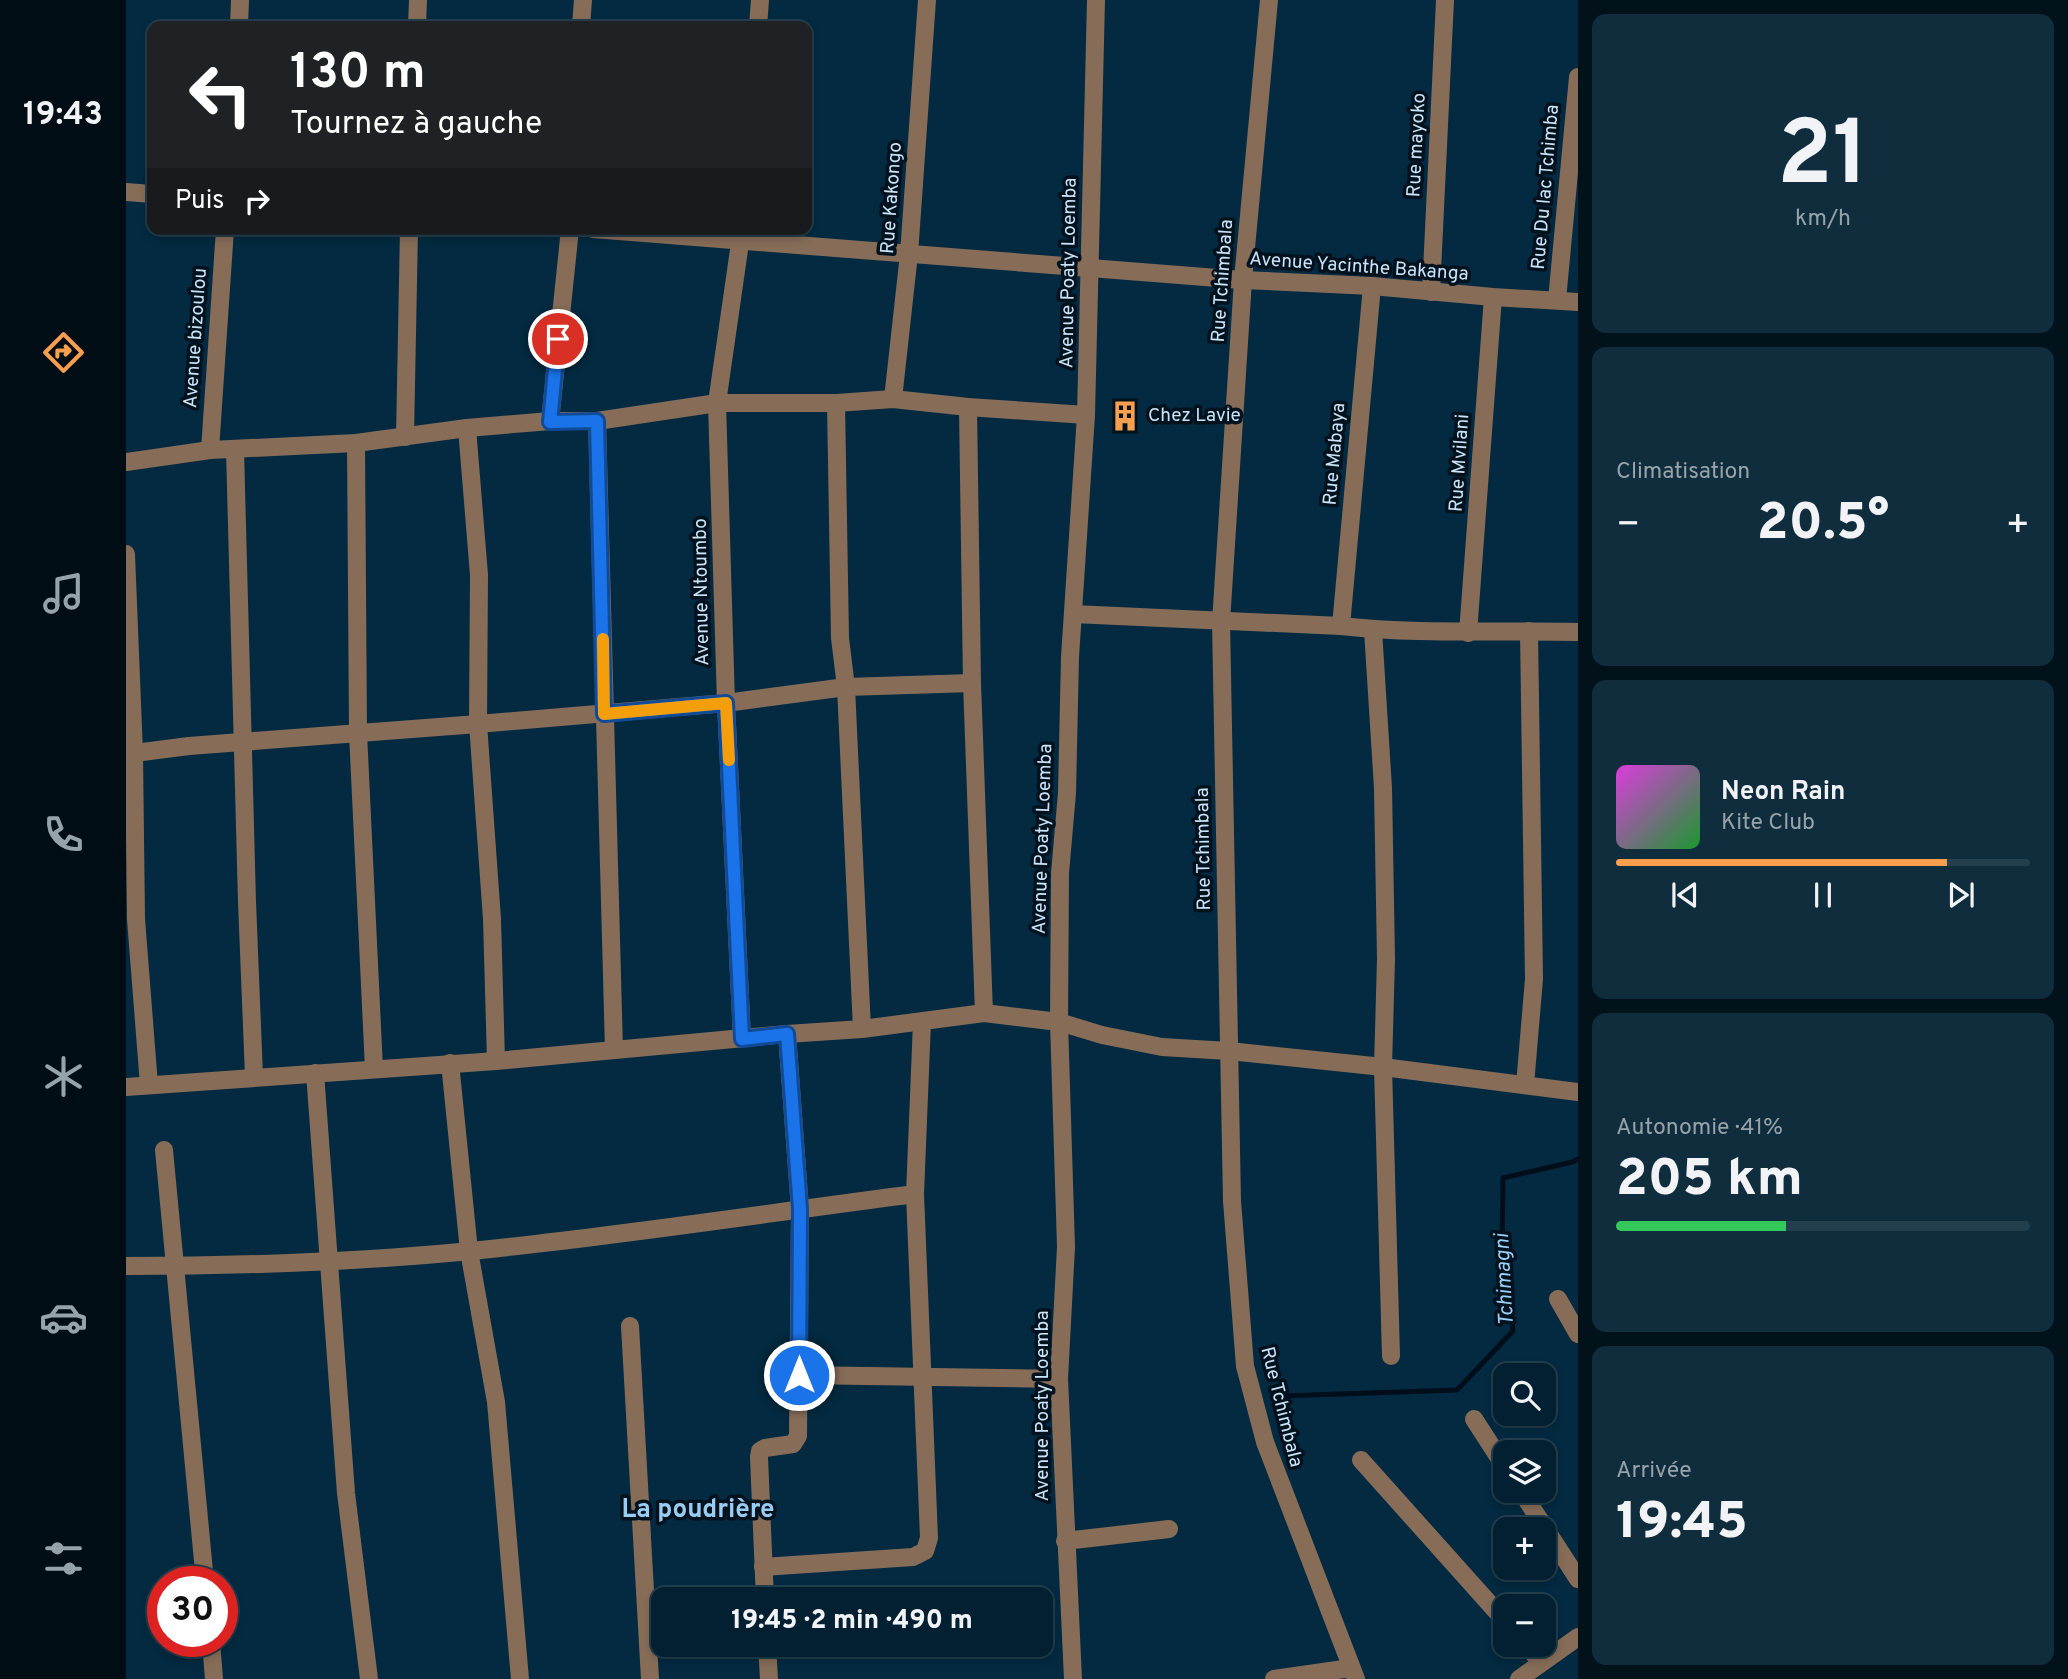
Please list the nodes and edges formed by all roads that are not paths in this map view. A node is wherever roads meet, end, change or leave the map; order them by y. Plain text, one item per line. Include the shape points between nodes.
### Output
1 (240, 0) edge
2 (418, 0) edge
3 (583, 0) edge
4 (760, 0) edge
5 (927, 0) edge
6 (1096, 0) edge
7 (1269, 0) edge
8 (1446, 0) edge
9 (239, 21) edge
10 (417, 21) edge
11 (581, 21) edge
12 (758, 21) edge
13 (1578, 77) edge
14 (126, 192) edge
15 (147, 194) edge
16 (225, 235) edge
17 (409, 235) edge
18 (569, 235) edge
19 (721, 235) edge
20 (742, 236) edge
21 (909, 254) junction
22 (1091, 267) junction
23 (1243, 280) junction
24 (1372, 286) junction
25 (1431, 292) junction
26 (1493, 297) junction
27 (1557, 300) junction
28 (1578, 302) edge
29 (893, 399) junction
30 (717, 403) junction
31 (836, 403) junction
32 (968, 407) junction
33 (1086, 415) junction
34 (597, 421) junction
35 (550, 422) junction
36 (467, 428) junction
37 (405, 437) junction
38 (356, 443) junction
39 (210, 450) junction
40 (235, 450) junction
41 (126, 462) edge
42 (126, 554) edge
43 (1073, 614) junction
44 (1221, 622) junction
45 (1341, 626) junction
46 (1373, 630) junction
47 (1529, 631) junction
48 (1468, 632) junction
49 (1578, 632) edge
50 (972, 683) junction
51 (846, 687) junction
52 (726, 703) junction
53 (604, 714) junction
54 (478, 724) junction
55 (358, 733) junction
56 (243, 743) junction
57 (130, 754) edge
58 (984, 1013) junction
59 (922, 1022) junction
60 (1059, 1022) junction
61 (862, 1029) junction
62 (787, 1034) junction
63 (742, 1039) junction
64 (614, 1050) junction
65 (1229, 1051) junction
66 (496, 1061) junction
67 (450, 1063) junction
68 (1383, 1067) junction
69 (374, 1069) junction
70 (315, 1073) junction
71 (254, 1076) junction
72 (149, 1085) junction
73 (1525, 1085) junction
74 (126, 1087) edge
75 (1578, 1092) edge
76 (164, 1150) dead end
77 (915, 1194) junction
78 (800, 1209) junction
79 (469, 1251) junction
80 (329, 1260) junction
81 (126, 1266) edge
82 (174, 1266) junction
83 (1558, 1299) dead end
84 (629, 1326) dead end
85 (1578, 1334) edge
86 (1391, 1356) dead end
87 (799, 1375) junction
88 (920, 1378) junction
89 (1059, 1379) junction
90 (1474, 1419) dead end
91 (1493, 1448) edge
92 (1361, 1460) dead end
93 (1529, 1503) edge
94 (1169, 1529) dead end
95 (1065, 1541) junction
96 (203, 1566) edge
97 (763, 1566) junction
98 (1578, 1579) edge
99 (764, 1587) edge
100 (1493, 1608) edge
101 (1578, 1637) edge
102 (212, 1657) edge
103 (768, 1657) edge
104 (1537, 1657) edge
105 (1541, 1662) junction
106 (1353, 1673) edge
107 (214, 1679) edge
108 (369, 1679) edge
109 (520, 1679) edge
110 (650, 1679) edge
111 (769, 1679) edge
112 (1073, 1679) edge
113 (1274, 1679) edge
114 (1519, 1679) edge

1 - 9 street
2 - 10 street
3 - 11 street
4 - 12 street
5 - 21 street, Rue Kakongo
6 - 22 street, Avenue Poaty Loemba
7 - 23 street, Rue Tchimbala
8 - 25 street, Rue mayoko
13 - 27 street, Rue Du lac Tchimba
14 - 15 street
16 - 39 street, Avenue bizoulou
17 - 37 street
18 - 35 street
19 - 20 street, Avenue Yacinthe Bakanga
20 - 21 street, Avenue Yacinthe Bakanga
20 - 30 street, Avenue Ntoumbo
21 - 22 street, Avenue Yacinthe Bakanga
21 - 29 street, Rue Kakongo
22 - 23 street, Avenue Yacinthe Bakanga
22 - 33 street, Avenue Poaty Loemba
23 - 24 street, Avenue Yacinthe Bakanga
23 - 44 street, Rue Tchimbala
24 - 25 street, Avenue Yacinthe Bakanga
24 - 45 street, Rue Mabaya
25 - 26 street, Avenue Yacinthe Bakanga
26 - 27 street, Avenue Yacinthe Bakanga
26 - 48 street, Rue Mvilani
27 - 28 street, Avenue Yacinthe Bakanga
29 - 31 street
29 - 32 street
30 - 31 street
30 - 34 street
30 - 52 street, Avenue Ntoumbo
31 - 51 street via 840,638
32 - 33 street
32 - 50 street
33 - 43 street, Avenue Poaty Loemba
34 - 35 street
34 - 53 street
35 - 36 street
36 - 37 street
36 - 54 street via 479,575
37 - 38 street
38 - 40 street
38 - 55 street
39 - 40 street
39 - 41 street
40 - 56 street
42 - 57 street
43 - 44 street
43 - 60 street, Avenue Poaty Loemba via 1061,855
44 - 45 street
44 - 65 street, Rue Tchimbala
45 - 46 street
46 - 48 street
46 - 68 street via 1384,828
47 - 48 street
47 - 49 street
47 - 73 street via 1534,979
50 - 51 street
50 - 58 street
51 - 52 street
51 - 61 street
52 - 53 street
52 - 63 street, Avenue Ntoumbo
53 - 54 street
53 - 64 street
54 - 55 street
54 - 66 street via 492,919
55 - 56 street
55 - 69 street
56 - 57 street
56 - 71 street
57 - 72 street
58 - 59 street
58 - 60 street
59 - 61 street
59 - 77 street
60 - 65 street via 1162,1047
60 - 89 street, Avenue Poaty Loemba via 1066,1247
61 - 62 street
62 - 63 street
62 - 78 street
63 - 64 street
64 - 66 street
65 - 68 street
65 - 106 street, Rue Tchimbala via 1232,1201 1245,1366 1270,1459
66 - 67 street
67 - 69 street
67 - 79 street
68 - 73 street
68 - 86 street
69 - 70 street
70 - 71 street
70 - 80 street
71 - 72 street
72 - 74 street
73 - 75 street
76 - 82 street
77 - 78 street
77 - 88 street
78 - 79 street
78 - 87 street
79 - 80 street
79 - 109 street via 496,1402
80 - 82 street
80 - 108 street via 346,1493
81 - 82 street
82 - 96 street
83 - 85 street
84 - 110 street
87 - 88 street
87 - 97 street via 796,1441 760,1451
88 - 89 street
88 - 97 street via 929,1538 925,1550 914,1557
89 - 95 street, Avenue Poaty Loemba
90 - 91 street
92 - 100 street
93 - 98 street
94 - 95 street
95 - 112 street, Avenue Poaty Loemba
97 - 99 street
101 - 105 street
102 - 107 street
103 - 111 street
104 - 105 street
105 - 114 street
106 - 113 street

